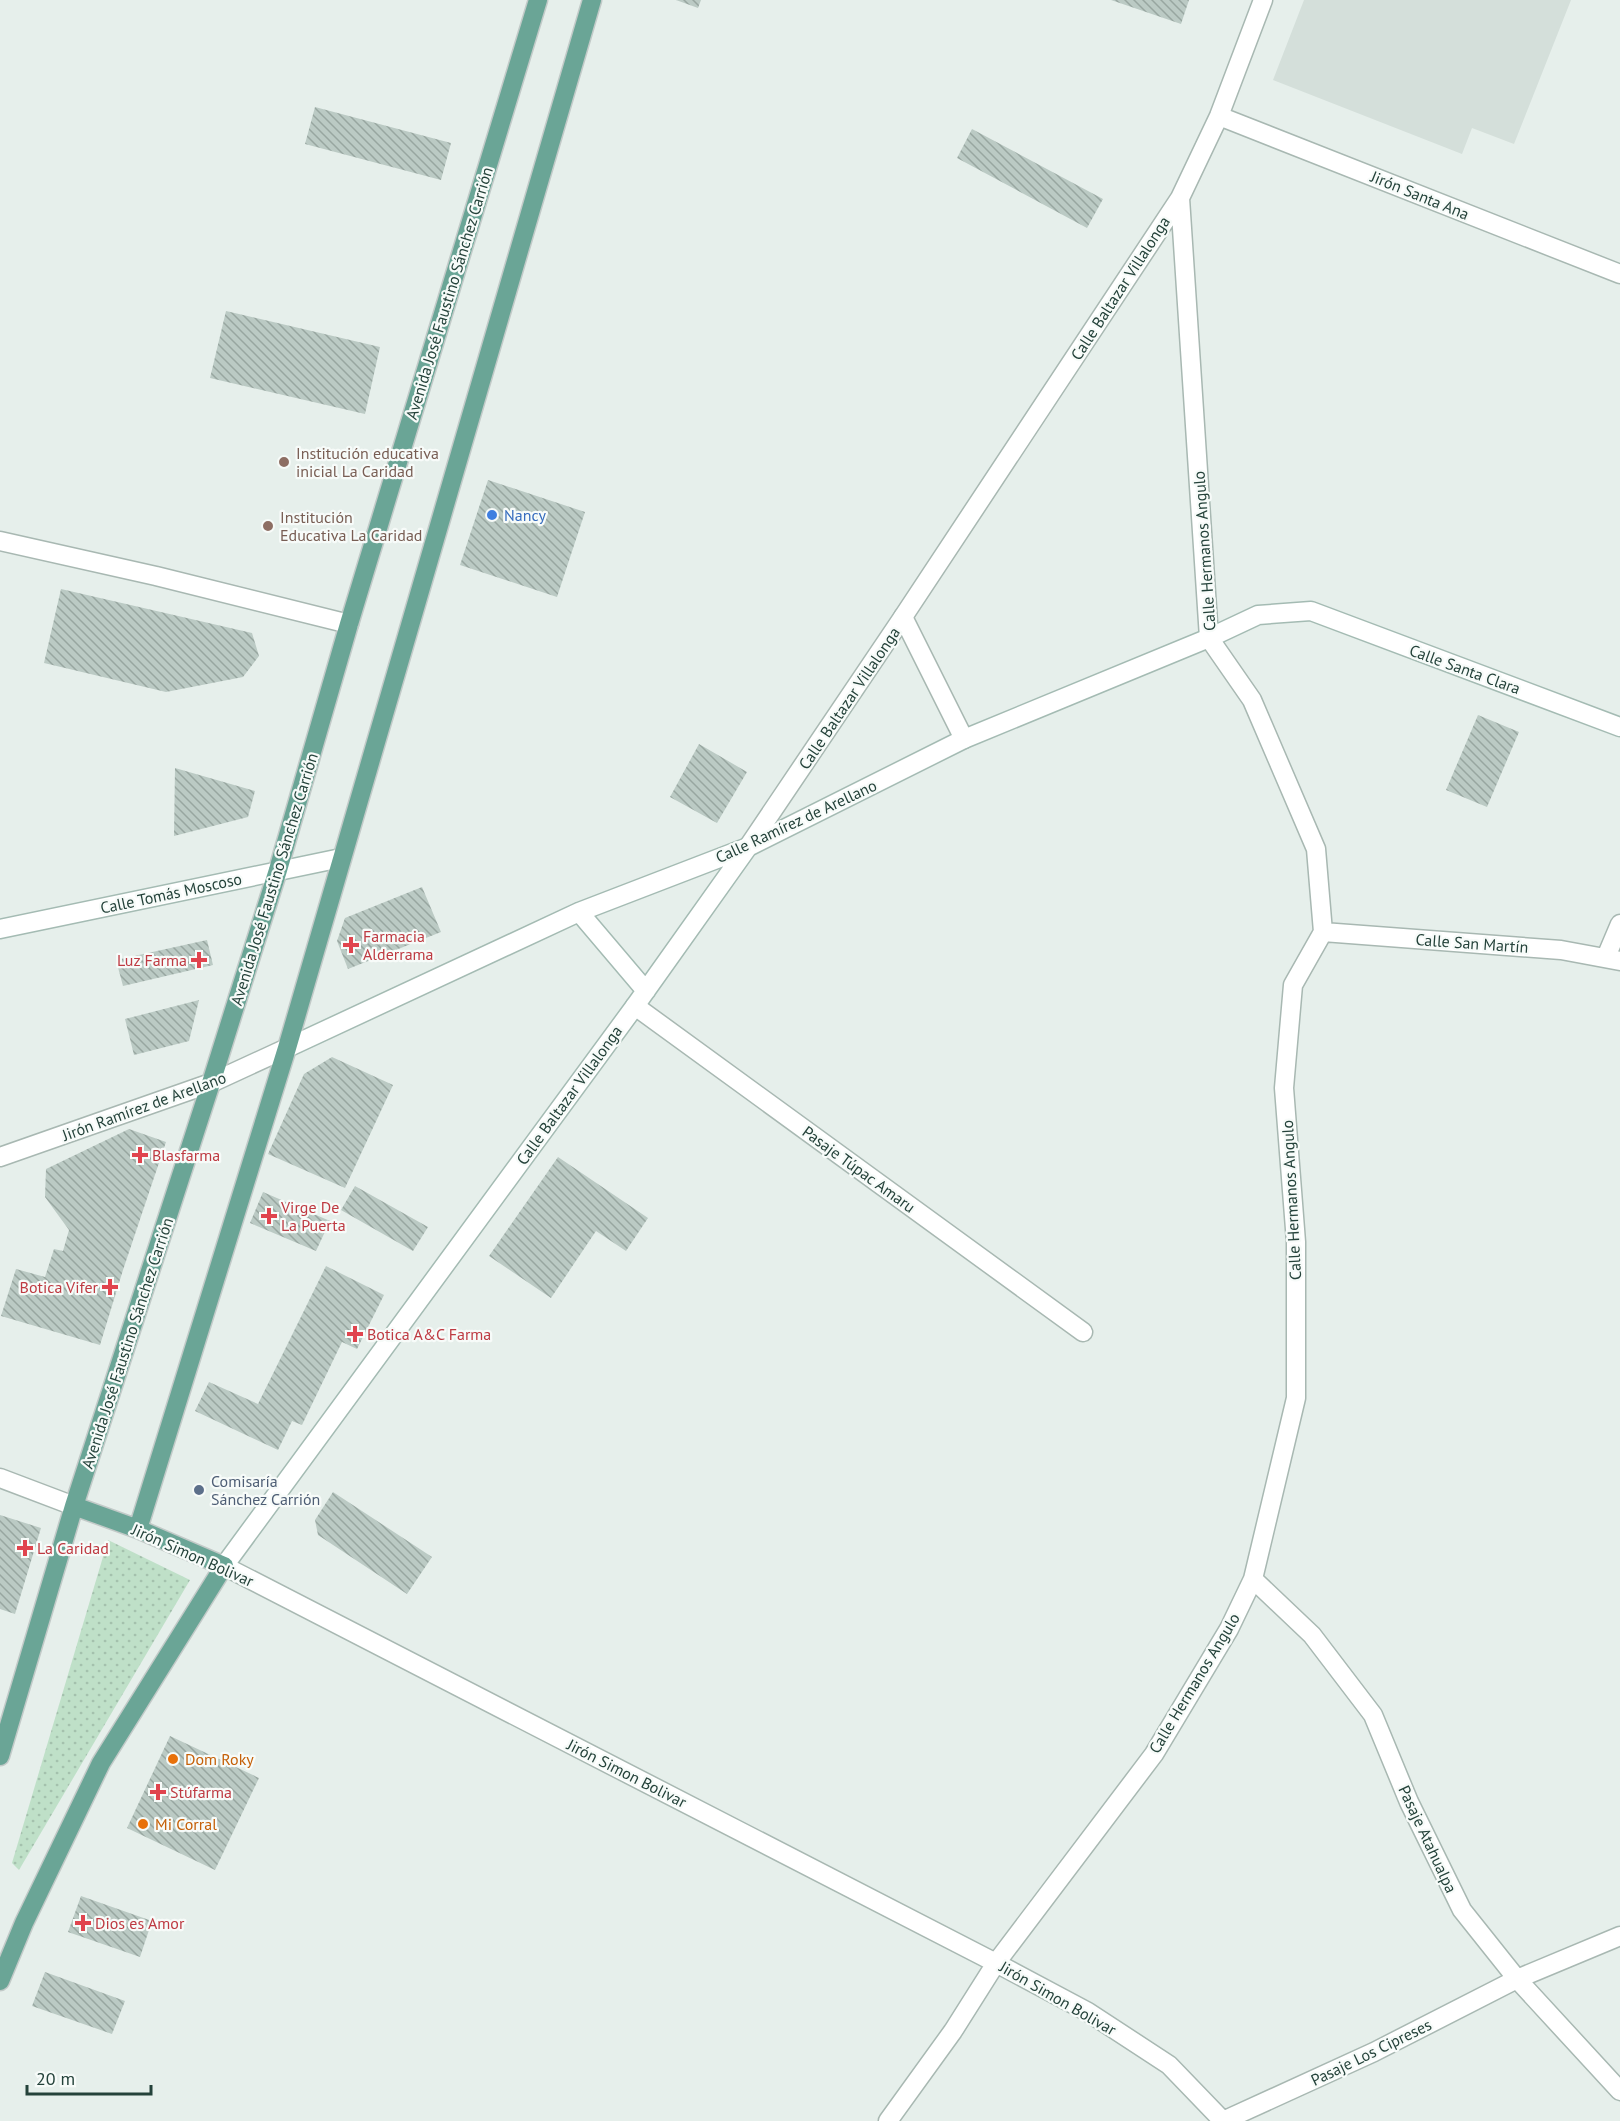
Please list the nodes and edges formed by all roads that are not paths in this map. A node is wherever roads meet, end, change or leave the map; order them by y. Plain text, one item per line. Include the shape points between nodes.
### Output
1 (538, 0) edge
2 (592, 0) edge
3 (1263, 0) edge
4 (1219, 116) junction
5 (1180, 198) junction
6 (1620, 274) edge
7 (0, 541) edge
8 (1311, 611) joint
9 (903, 617) junction
10 (349, 624) junction
11 (1209, 638) junction
12 (1620, 727) edge
13 (964, 739) junction
14 (748, 847) junction
15 (341, 858) junction
16 (279, 870) junction
17 (579, 912) junction
18 (1620, 924) edge
19 (0, 929) edge
20 (1323, 932) junction
21 (1613, 959) edge
22 (646, 991) junction
23 (635, 1006) junction
24 (287, 1048) junction
25 (212, 1083) junction
26 (0, 1158) edge
27 (1083, 1332) dead end
28 (0, 1478) edge
29 (74, 1506) junction
30 (138, 1529) junction
31 (224, 1566) junction
32 (1253, 1579) junction
33 (0, 1756) edge
34 (1620, 1936) edge
35 (996, 1963) junction
36 (1517, 1979) junction
37 (0, 1981) edge
38 (1620, 2091) edge
39 (888, 2121) edge
40 (1223, 2121) edge

1 - 10 main road, Avenida José Faustino Sánchez Carrión
2 - 15 main road
3 - 4 street, Calle Baltazar Villalonga
4 - 5 street, Calle Baltazar Villalonga
4 - 6 street, Jirón Santa Ana
5 - 9 street, Calle Baltazar Villalonga
5 - 11 street, Calle Hermanos Angulo
7 - 10 street
8 - 11 street, Calle Ramírez de Arellano via 1258,615
8 - 12 street, Calle Santa Clara
9 - 13 street, Calle Baltazar Villalonga
9 - 14 street, Calle Baltazar Villalonga
10 - 16 main road, Avenida José Faustino Sánchez Carrión
11 - 13 street, Calle Ramírez de Arellano
11 - 20 street, Calle Hermanos Angulo via 1252,700 1316,849
13 - 14 street, Calle Ramírez de Arellano
14 - 17 street, Calle Ramírez de Arellano
14 - 22 street, Calle Baltazar Villalonga
15 - 16 street, Calle Tomás Moscoso
15 - 24 main road
16 - 19 street, Calle Tomás Moscoso
16 - 25 main road, Avenida José Faustino Sánchez Carrión
17 - 22 street
17 - 24 street, Calle Ramírez de Arellano
18 - 21 street
20 - 21 street, Calle San Martín via 1561,950
20 - 32 street, Calle Hermanos Angulo via 1293,984 1284,1088 1296,1242 1296,1398
22 - 23 street, Calle Baltazar Villalonga
23 - 27 street, Pasaje Túpac Amaru
23 - 31 street, Calle Baltazar Villalonga
24 - 25 street, Jirón Ramírez de Arellano
24 - 30 main road
25 - 26 street, Jirón Ramírez de Arellano
25 - 29 main road, Avenida José Faustino Sánchez Carrión
28 - 29 street, Jirón Simon Bolivar
29 - 30 main road, Jirón Simon Bolivar
29 - 33 main road, Avenida José Faustino Sánchez Carrión
30 - 31 main road, Jirón Simon Bolivar
31 - 35 street, Jirón Simon Bolivar
31 - 37 main road via 101,1763
32 - 35 street, Calle Hermanos Angulo via 1229,1629 1154,1754
32 - 36 street, Pasaje Atahualpa via 1312,1635 1373,1715 1409,1802 1462,1910
34 - 36 street, Pasaje Los Cipreses
35 - 39 street, Calle Hermanos Angulo
35 - 40 street, Jirón Simon Bolivar via 1088,2012 1169,2065
36 - 38 street, Pasaje Atahualpa
36 - 40 street, Pasaje Los Cipreses via 1374,2052

